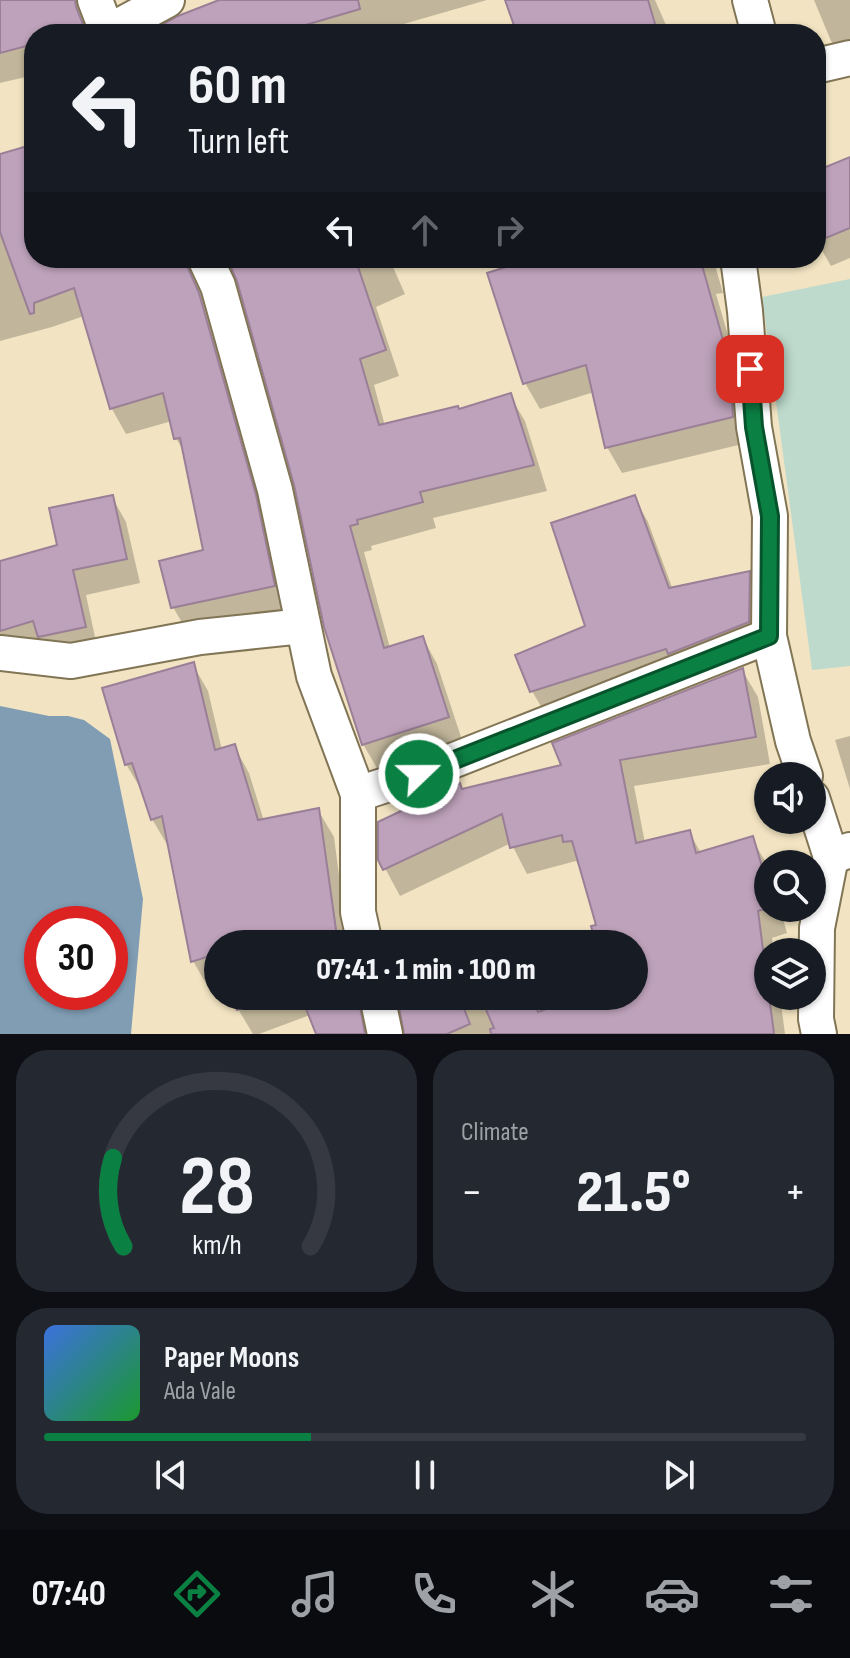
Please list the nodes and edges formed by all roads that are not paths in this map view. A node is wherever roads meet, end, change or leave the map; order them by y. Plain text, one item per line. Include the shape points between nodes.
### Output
1 (95, 0) edge
2 (167, 0) edge
3 (750, 0) edge
4 (104, 24) edge
5 (124, 24) edge
6 (756, 24) edge
7 (850, 58) edge
8 (826, 64) edge
9 (210, 268) edge
10 (739, 268) edge
11 (303, 626) junction
12 (769, 636) junction
13 (0, 653) edge
14 (800, 762) edge
15 (358, 794) junction
16 (826, 825) edge
17 (841, 853) edge
18 (362, 930) edge
19 (380, 1010) edge
20 (385, 1034) edge
21 (819, 1034) edge

1 - 4 street
2 - 5 street
3 - 6 street
7 - 8 street
9 - 11 street via 275,490
10 - 12 street via 754,427 770,516
11 - 13 street via 200,637 71,661
11 - 15 street via 314,676
12 - 14 street
12 - 15 street
15 - 18 street
16 - 17 street
17 - 21 street via 817,928
19 - 20 street

